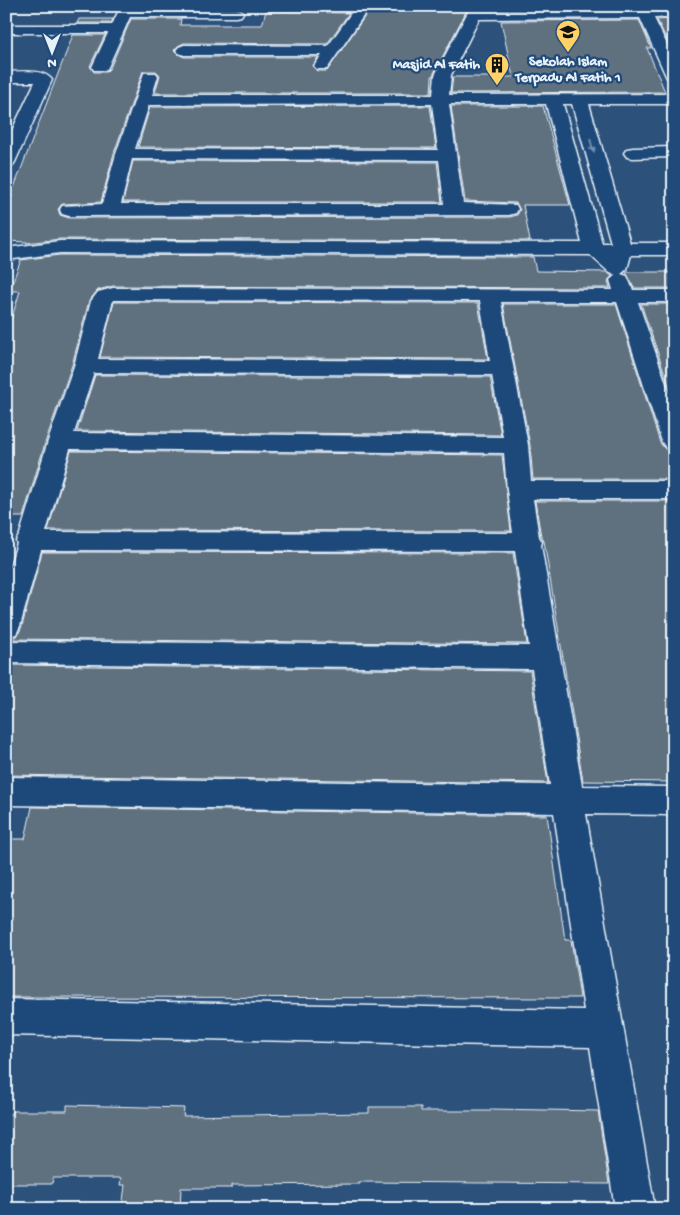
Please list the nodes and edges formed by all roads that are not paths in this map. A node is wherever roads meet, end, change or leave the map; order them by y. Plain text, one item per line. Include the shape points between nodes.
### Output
1 (350, 6) edge
2 (363, 6) edge
3 (125, 9) edge
4 (239, 10) edge
5 (476, 10) edge
6 (645, 13) junction
7 (674, 13) edge
8 (6, 29) edge
9 (117, 30) junction
10 (235, 40) junction
11 (668, 49) edge
12 (184, 50) dead end
13 (332, 52) junction
14 (100, 67) dead end
15 (320, 69) dead end
16 (150, 76) dead end
17 (674, 76) edge
18 (6, 77) edge
19 (553, 99) junction
20 (579, 99) junction
21 (674, 99) edge
22 (143, 100) junction
23 (440, 100) junction
24 (32, 107) junction
25 (15, 109) dead end
26 (674, 152) edge
27 (633, 153) dead end
28 (125, 154) junction
29 (447, 156) junction
30 (6, 162) edge
31 (583, 208) junction
32 (609, 208) junction
33 (454, 209) junction
34 (509, 209) dead end
35 (69, 210) dead end
36 (110, 210) junction
37 (594, 249) junction
38 (674, 249) edge
39 (6, 254) edge
40 (619, 259) junction
41 (489, 294) junction
42 (625, 295) junction
43 (674, 296) edge
44 (85, 366) junction
45 (501, 368) junction
46 (60, 440) junction
47 (674, 442) edge
48 (516, 446) junction
49 (519, 490) junction
50 (674, 490) edge
51 (29, 542) junction
52 (529, 542) junction
53 (6, 626) edge
54 (6, 652) edge
55 (545, 658) junction
56 (6, 791) edge
57 (568, 799) junction
58 (674, 801) edge
59 (6, 1017) edge
60 (606, 1030) junction
61 (635, 1209) edge

1 - 2 street
2 - 13 street
3 - 4 street
3 - 9 street
4 - 10 street
5 - 6 street
5 - 23 street via 443,75
6 - 7 street
6 - 11 street
8 - 9 street
9 - 14 street
10 - 12 street
10 - 13 street
11 - 17 street
13 - 15 street
16 - 22 street
18 - 24 street via 43,79
19 - 20 street
19 - 23 street
19 - 31 street
20 - 21 street
20 -> 32 street
22 - 23 street
22 - 28 street
23 - 29 street
24 - 25 street
24 - 30 street
26 - 27 street
28 - 29 street
28 - 36 street
29 - 33 street
31 - 32 street
31 - 37 street
32 - 40 street
33 - 34 street
33 - 36 street
35 - 36 street
37 - 39 street via 60,248
37 - 40 street
38 - 40 street
40 - 42 street
41 - 42 street
41 - 44 street via 113,294 101,301
41 - 45 street
42 - 43 street
42 - 47 street
44 - 45 street
44 - 46 street
45 - 48 street
46 - 48 street
46 - 51 street
48 - 49 street
49 - 50 street
49 - 52 street
51 - 52 street
51 - 53 street
52 - 55 street
54 - 55 street
55 - 57 street
56 - 57 street
57 - 58 street
57 - 60 street
59 - 60 street
60 - 61 street

